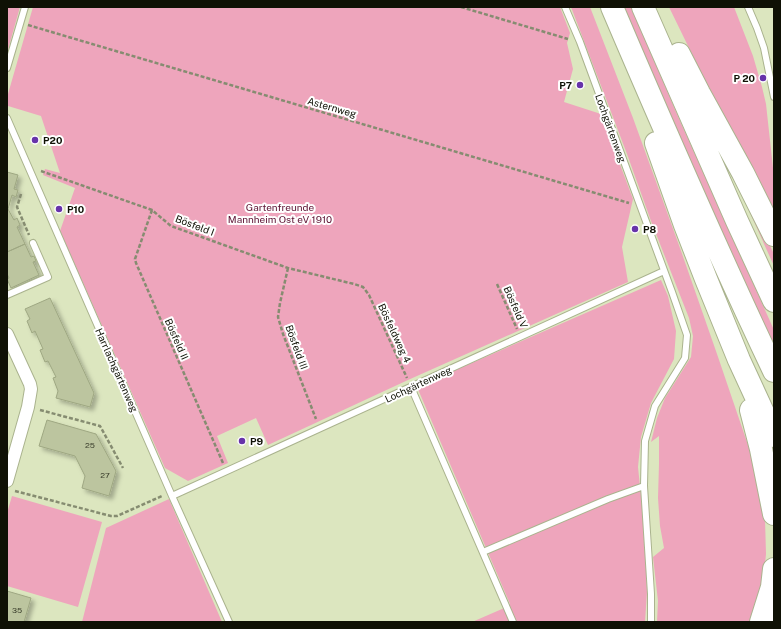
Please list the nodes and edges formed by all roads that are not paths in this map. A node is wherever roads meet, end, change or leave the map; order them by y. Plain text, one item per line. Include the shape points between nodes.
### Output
1 (25, 7) edge
2 (565, 7) edge
3 (612, 7) edge
4 (643, 7) edge
5 (656, 7) edge
6 (748, 7) edge
7 (7, 68) edge
8 (774, 97) edge
9 (652, 102) junction
10 (7, 118) edge
11 (774, 235) edge
12 (33, 243) road end
13 (664, 271) junction
14 (7, 295) edge
15 (774, 302) edge
16 (7, 334) edge
17 (739, 360) junction
18 (774, 371) edge
19 (412, 387) junction
20 (774, 436) edge
21 (11, 486) edge
22 (644, 486) junction
23 (172, 496) junction
24 (774, 514) edge
25 (483, 552) junction
26 (774, 569) edge
27 (229, 622) edge
28 (513, 622) edge
29 (651, 622) edge
30 (761, 622) edge

1 - 7 lane
2 - 13 lane, Lochgärtenweg
3 - 9 highway
4 - 15 highway
5 - 11 highway
6 - 8 lane via 764,48
9 - 17 highway via 654,137 685,225
9 - 18 highway
10 - 23 lane, Harrlachgärtenweg
12 - 14 lane via 48,277
13 - 19 lane, Lochgärtenweg
13 - 22 lane, Lochgärtenweg via 687,335 685,358 656,406 645,441
16 - 21 street via 31,389
17 - 20 highway
17 - 24 highway
19 - 23 lane, Lochgärtenweg
19 - 25 lane
22 - 25 lane
22 - 29 lane, Lochgärtenweg
23 - 27 lane, Harrlachgärtenweg
25 - 28 lane
26 - 30 highway via 772,587

